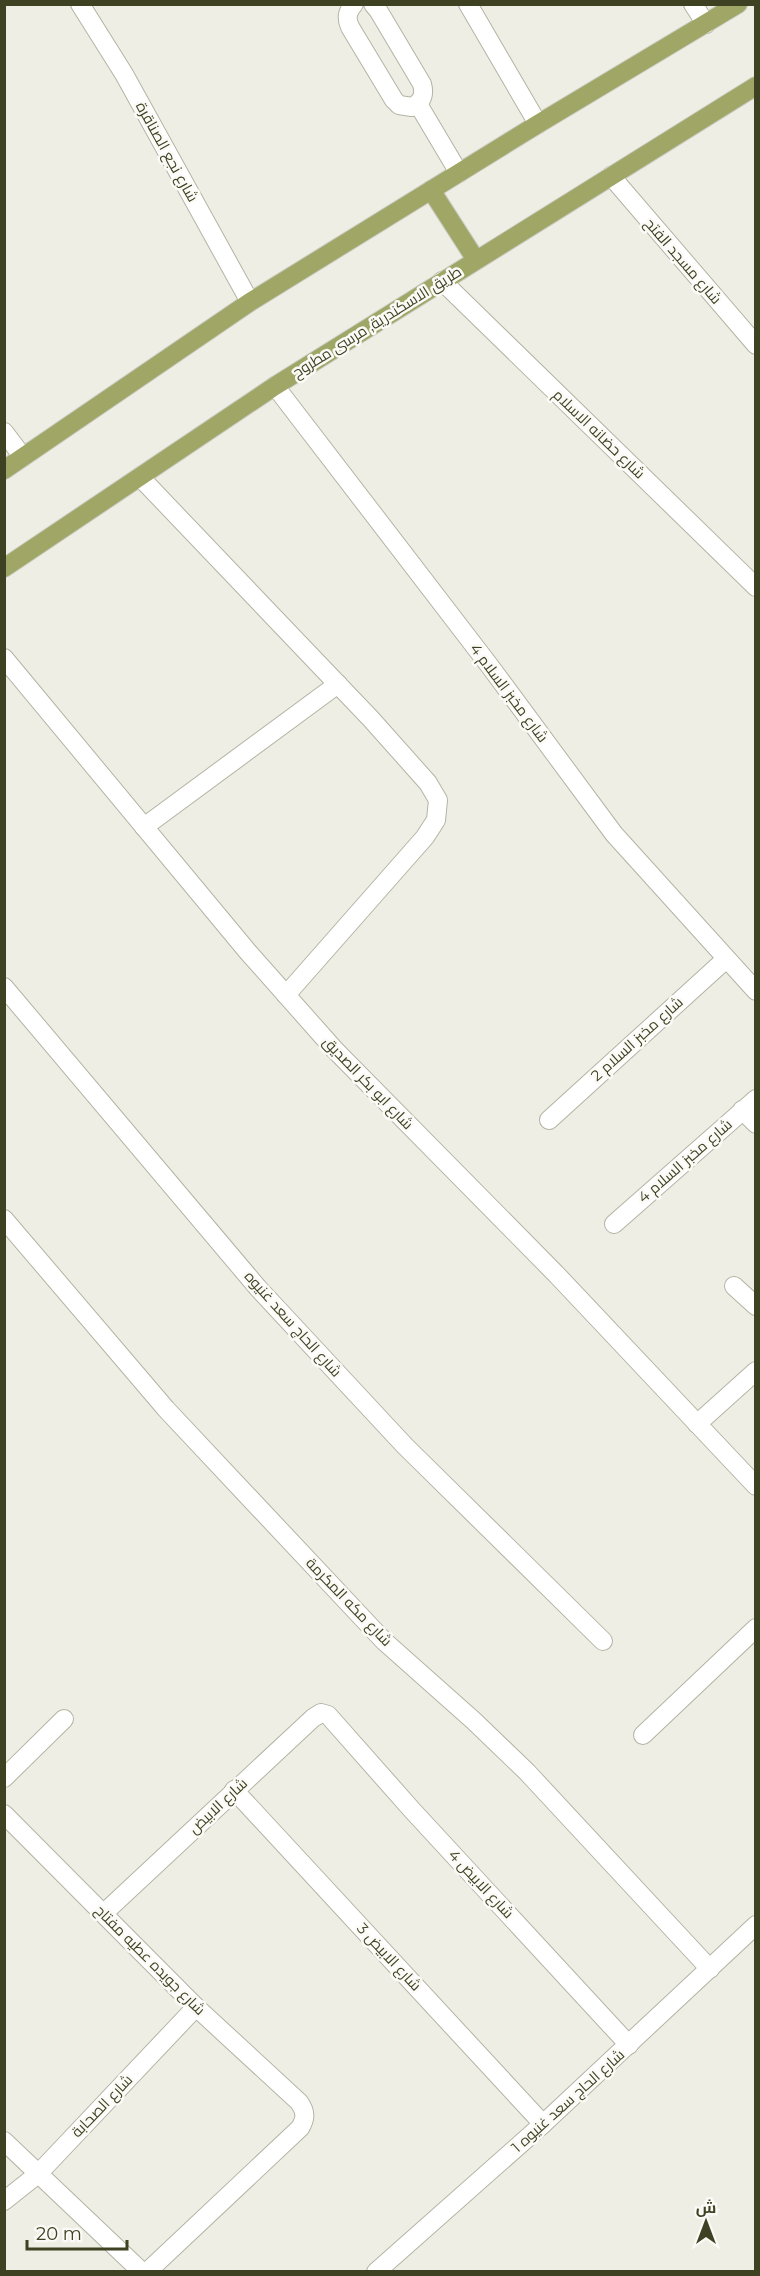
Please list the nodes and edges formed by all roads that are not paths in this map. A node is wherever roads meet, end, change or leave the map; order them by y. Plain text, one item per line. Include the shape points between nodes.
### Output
1 (80, 4) edge
2 (354, 4) edge
3 (373, 4) edge
4 (468, 4) edge
5 (693, 4) edge
6 (738, 4) edge
7 (706, 24) junction
8 (756, 86) edge
9 (418, 104) junction
10 (538, 124) junction
11 (459, 173) junction
12 (611, 176) junction
13 (431, 190) junction
14 (476, 260) junction
15 (442, 281) junction
16 (250, 302) junction
17 (756, 345) edge
18 (275, 386) junction
19 (4, 432) edge
20 (23, 457) junction
21 (4, 470) edge
22 (140, 477) junction
23 (4, 568) edge
24 (756, 587) edge
25 (4, 658) edge
26 (338, 684) junction
27 (144, 826) junction
28 (726, 959) junction
29 (4, 987) edge
30 (756, 991) edge
31 (286, 995) junction
32 (749, 1105) edge
33 (549, 1120) dead end
34 (756, 1124) edge
35 (4, 1219) edge
36 (614, 1224) dead end
37 (734, 1286) dead end
38 (756, 1306) edge
39 (756, 1371) edge
40 (697, 1424) junction
41 (756, 1486) edge
42 (756, 1628) edge
43 (603, 1641) dead end
44 (64, 1719) dead end
45 (335, 1721) joint
46 (643, 1735) dead end
47 (4, 1778) edge
48 (234, 1790) junction
49 (4, 1814) edge
50 (104, 1913) junction
51 (756, 1925) edge
52 (710, 1969) junction
53 (196, 2007) junction
54 (629, 2045) junction
55 (543, 2124) junction
56 (4, 2141) edge
57 (38, 2174) junction
58 (4, 2201) edge
59 (142, 2271) edge
60 (147, 2271) edge
61 (376, 2271) edge

1 - 16 street, شارع نجع الصناقرة via 124,74
2 - 9 street via 347,19 350,27 394,100 405,108
3 - 9 street via 422,84 423,98
4 - 10 street
5 - 7 street
6 - 7 main road
7 - 10 main road
8 - 12 main road, طريق الاسكندرية, مرسى مطروح
9 - 11 street
10 - 11 main road
11 - 13 main road
12 - 14 main road, طريق الاسكندرية, مرسى مطروح
12 - 17 street, شارع مسجد الفتح
13 - 14 main road
13 - 16 main road
14 - 15 main road, طريق الاسكندرية, مرسى مطروح
15 - 18 main road, طريق الاسكندرية, مرسى مطروح
15 - 24 street, شارع حضانه الاسلام
16 - 20 main road
18 - 22 main road, طريق الاسكندرية, مرسى مطروح
18 - 28 street, شارع مخبز السلام 4 via 614,834
19 - 20 street
20 - 21 main road
22 - 23 main road, طريق الاسكندرية, مرسى مطروح
22 - 26 street
25 - 27 street, شارع ابو بكر الصديق
26 - 27 street
26 - 31 street via 428,783 438,800 436,820
27 - 31 street, شارع ابو بكر الصديق
28 - 30 street, شارع مخبز السلام 4
28 - 33 street, شارع مخبز السلام 2
29 - 43 street, شارع الحاج سعد غنيوه via 258,1288 405,1446
31 - 40 street, شارع ابو بكر الصديق
32 - 34 street
32 - 36 street, شارع مخبز السلام 4
35 - 52 street, شارع مكه المكرمة via 166,1409 376,1633 528,1772
37 - 38 street
39 - 40 street
40 - 41 street, شارع ابو بكر الصديق
42 - 46 street
44 - 47 street
45 - 48 street, شارع الابيض via 321,1713 313,1718
45 - 54 street, شارع الابيض 4
48 - 50 street, شارع الابيض
48 - 55 street, شارع الابيض 3
49 - 50 street, شارع جويده عطيه مفتاح
50 - 53 street, شارع جويده عطيه مفتاح
51 - 52 street, شارع الحاج سعد غنيوه 1
52 - 54 street, شارع الحاج سعد غنيوه 1
53 - 57 street, شارع الصحابة
53 - 60 street, شارع جويده عطيه مفتاح via 299,2102 305,2110 305,2120
54 - 55 street, شارع الحاج سعد غنيوه 1
55 - 61 street, شارع الحاج سعد غنيوه 1
56 - 57 street
57 - 58 street, شارع الصحابة
57 - 59 street

